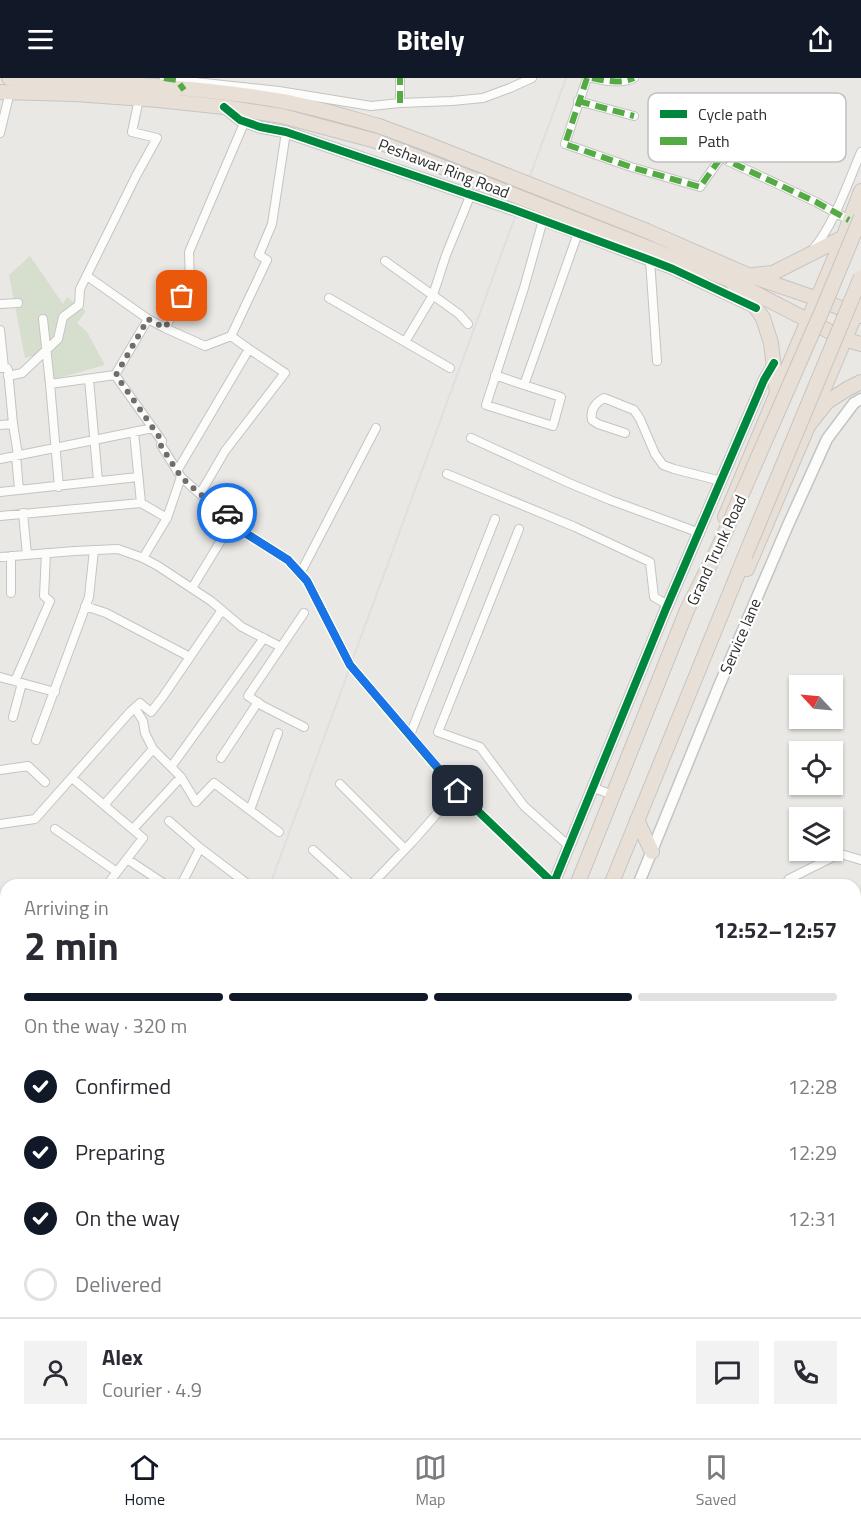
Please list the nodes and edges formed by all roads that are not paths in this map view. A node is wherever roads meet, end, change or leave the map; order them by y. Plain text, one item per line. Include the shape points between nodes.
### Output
1 (122, 78) edge
2 (400, 78) edge
3 (532, 78) edge
4 (586, 78) edge
5 (592, 78) edge
6 (634, 78) edge
7 (161, 83) edge
8 (181, 85) junction
9 (6, 87) edge
10 (139, 99) junction
11 (579, 101) junction
12 (400, 103) junction
13 (224, 107) junction
14 (634, 116) dead end
15 (245, 121) junction
16 (0, 132) edge
17 (286, 132) junction
18 (861, 152) edge
19 (718, 162) edge
20 (730, 162) edge
21 (861, 191) edge
22 (471, 194) junction
23 (835, 212) junction
24 (855, 218) edge
25 (543, 220) junction
26 (578, 233) junction
27 (842, 238) junction
28 (805, 257) junction
29 (650, 260) junction
30 (385, 261) dead end
31 (748, 275) junction
32 (87, 276) junction
33 (861, 277) edge
34 (730, 280) junction
35 (433, 295) junction
36 (329, 298) dead end
37 (818, 298) junction
38 (18, 303) dead end
39 (0, 304) edge
40 (756, 308) junction
41 (859, 310) edge
42 (43, 319) dead end
43 (148, 319) junction
44 (807, 321) junction
45 (468, 324) dead end
46 (165, 328) junction
47 (0, 330) edge
48 (231, 336) junction
49 (844, 339) junction
50 (405, 342) junction
51 (861, 344) edge
52 (47, 349) junction
53 (249, 349) junction
54 (657, 360) dead end
55 (774, 363) junction
56 (2, 368) edge
57 (450, 368) dead end
58 (116, 375) junction
59 (495, 375) junction
60 (8, 376) junction
61 (89, 379) junction
62 (861, 382) edge
63 (50, 384) junction
64 (524, 385) junction
65 (777, 393) junction
66 (861, 399) edge
67 (13, 424) junction
68 (0, 425) edge
69 (808, 426) junction
70 (153, 428) junction
71 (376, 428) dead end
72 (134, 432) junction
73 (625, 433) dead end
74 (471, 438) dead end
75 (94, 439) junction
76 (55, 447) junction
77 (17, 455) junction
78 (0, 459) edge
79 (179, 474) junction
80 (447, 474) dead end
81 (138, 477) junction
82 (98, 481) junction
83 (721, 481) junction
84 (59, 487) junction
85 (19, 490) junction
86 (0, 492) edge
87 (200, 494) junction
88 (141, 503) junction
89 (23, 513) junction
90 (0, 516) edge
91 (166, 518) junction
92 (495, 519) dead end
93 (231, 524) junction
94 (519, 529) dead end
95 (700, 533) junction
96 (94, 550) junction
97 (46, 553) junction
98 (27, 555) junction
99 (11, 556) junction
100 (0, 557) edge
101 (143, 558) junction
102 (300, 574) junction
103 (192, 588) junction
104 (11, 593) dead end
105 (668, 605) junction
106 (86, 606) junction
107 (222, 610) junction
108 (687, 610) junction
109 (304, 613) dead end
110 (718, 624) junction
111 (264, 638) junction
112 (281, 646) junction
113 (190, 657) junction
114 (0, 677) edge
115 (18, 682) junction
116 (55, 692) junction
117 (258, 702) junction
118 (135, 708) junction
119 (13, 717) dead end
120 (304, 727) dead end
121 (278, 733) dead end
122 (410, 735) junction
123 (36, 740) dead end
124 (153, 749) junction
125 (221, 758) dead end
126 (171, 767) junction
127 (0, 770) edge
128 (181, 777) junction
129 (72, 778) junction
130 (45, 782) dead end
131 (340, 784) dead end
132 (594, 788) junction
133 (458, 791) junction
134 (613, 795) junction
135 (104, 805) junction
136 (250, 810) junction
137 (638, 820) junction
138 (169, 821) dead end
139 (0, 824) edge
140 (55, 829) dead end
141 (132, 829) junction
142 (279, 832) dead end
143 (569, 846) junction
144 (200, 848) junction
145 (405, 849) junction
146 (312, 850) dead end
147 (652, 852) junction
148 (128, 859) junction
149 (861, 860) edge
150 (117, 872) junction
151 (112, 879) edge
152 (157, 879) edge
153 (184, 879) edge
154 (241, 879) edge
155 (345, 879) edge
156 (377, 879) edge
157 (549, 879) edge
158 (556, 879) edge
159 (579, 879) edge
160 (613, 879) edge
161 (641, 879) edge
162 (789, 879) edge

1 - 7 highway
2 - 12 street
3 - 12 street via 483,98
4 - 11 street
5 - 6 street via 611,82
7 - 8 highway, Peshawar Ring Road
7 - 9 highway, Peshawar Ring Road
8 - 12 street via 279,91 371,106
8 - 31 highway, Peshawar Ring Road, bridge via 282,101 379,126
9 - 10 highway, Peshawar Ring Road
9 - 16 street
10 - 13 highway, Peshawar Ring Road
10 - 32 street via 132,132 157,138
11 - 14 street
11 - 19 street via 565,144 700,187
13 - 15 street
13 - 34 highway, Peshawar Ring Road, bridge via 282,116 376,141
15 - 17 street
15 - 46 street via 189,252 190,280
17 - 22 street
17 - 48 street via 272,224 259,255 267,260
18 - 23 street
20 - 23 street
21 - 24 highway
22 - 25 street
22 - 35 street
23 - 24 street
23 - 28 street via 819,243
24 - 27 highway
24 - 108 highway, Grand Trunk Road, bridge via 824,306
25 - 26 street
25 - 59 street
26 - 29 street
26 - 64 street
27 - 28 highway
27 - 37 highway
28 - 31 highway via 773,273
29 - 40 street
29 - 54 street
30 - 35 street
31 - 37 highway, Peshawar Ring Road
32 - 43 street
32 - 52 street via 80,290 79,305 63,317 58,339
33 - 110 highway, Grand Trunk Road, bridge
34 - 40 highway
34 - 44 highway, Peshawar Ring Road
35 - 45 street
35 - 50 street
36 - 50 street
37 - 41 highway, Peshawar Ring Road
37 - 44 highway
38 - 39 street
40 - 55 highway via 767,329
41 - 49 highway
42 - 52 street
43 - 46 street
43 - 58 street
44 - 49 highway, Peshawar Ring Road
44 - 65 highway
46 - 48 street via 205,346
47 - 56 street
48 - 53 street
49 - 51 highway, Peshawar Ring Road
49 - 69 highway
50 - 57 street
52 - 60 street via 22,373
52 - 63 street
53 - 79 street
53 - 87 street via 285,373 225,451
55 - 65 highway
55 - 83 street
56 - 60 street via 7,368
58 - 61 street
58 - 70 street
59 - 64 street
59 - 64 street via 486,405 553,426 561,397
60 - 67 street
61 - 63 street
61 - 75 street
62 - 69 highway via 827,402
63 - 76 street
65 - 108 highway
66 - 147 street, Service lane via 827,439 718,686
67 - 68 street
67 - 77 street
69 - 110 highway via 747,570
70 - 72 street
70 - 79 street
71 - 102 street
72 - 75 street
72 - 81 street
73 - 83 street via 592,420 598,401 604,398 634,410 663,465
74 - 95 street via 579,488
75 - 76 street
75 - 82 street
76 - 77 street
76 - 84 street
77 - 78 street
77 - 85 street
79 - 87 street
79 - 91 street
80 - 105 street via 650,562 654,597
81 - 82 street
81 - 88 street
82 - 84 street
83 - 95 street
84 - 85 street
85 - 86 street
87 - 93 street via 231,516
88 - 89 street
88 - 91 street
89 - 90 street
89 - 98 street
91 - 101 street
92 - 122 street
93 - 102 street via 288,560
93 - 103 street
94 - 143 street via 438,732 480,747 524,806
95 - 105 street
96 - 97 street
96 - 101 street via 118,549
96 - 106 street
97 - 98 street
97 - 115 street via 44,596 50,601
98 - 99 street
99 - 100 street
99 - 104 street
101 - 103 street
102 - 122 street via 350,665
103 - 107 street
105 - 132 street
106 - 113 street
106 - 116 street
107 - 111 street via 242,627
107 - 113 street
108 - 134 highway, Grand Trunk Road
109 - 112 street
110 - 137 highway, Grand Trunk Road
111 - 112 street
111 - 126 street
112 - 117 street via 248,696
113 - 118 street via 150,712 140,703
114 - 115 street
115 - 116 street
115 - 119 street
116 - 123 street
117 - 120 street
117 - 125 street
118 - 124 street
118 - 129 street
121 - 136 street
122 - 133 street
124 - 126 street
124 - 135 street
126 - 128 street
127 - 130 street via 28,766
128 - 136 street via 196,802 214,783
128 - 141 street
129 - 135 street
129 - 139 street via 35,819
131 - 145 street
132 - 134 street
132 - 143 street
133 - 145 street
133 - 157 street
134 - 159 highway, Grand Trunk Road
135 - 141 street
136 - 142 street
137 - 147 highway
137 - 160 highway, Grand Trunk Road
138 - 144 street
140 - 150 street
141 - 148 street via 143,838
143 - 158 street
144 - 153 street
144 - 154 street
145 - 156 street
146 - 155 street
147 - 161 street, Service lane
148 - 150 street
148 - 152 street
149 - 162 street via 842,854
150 - 151 street

